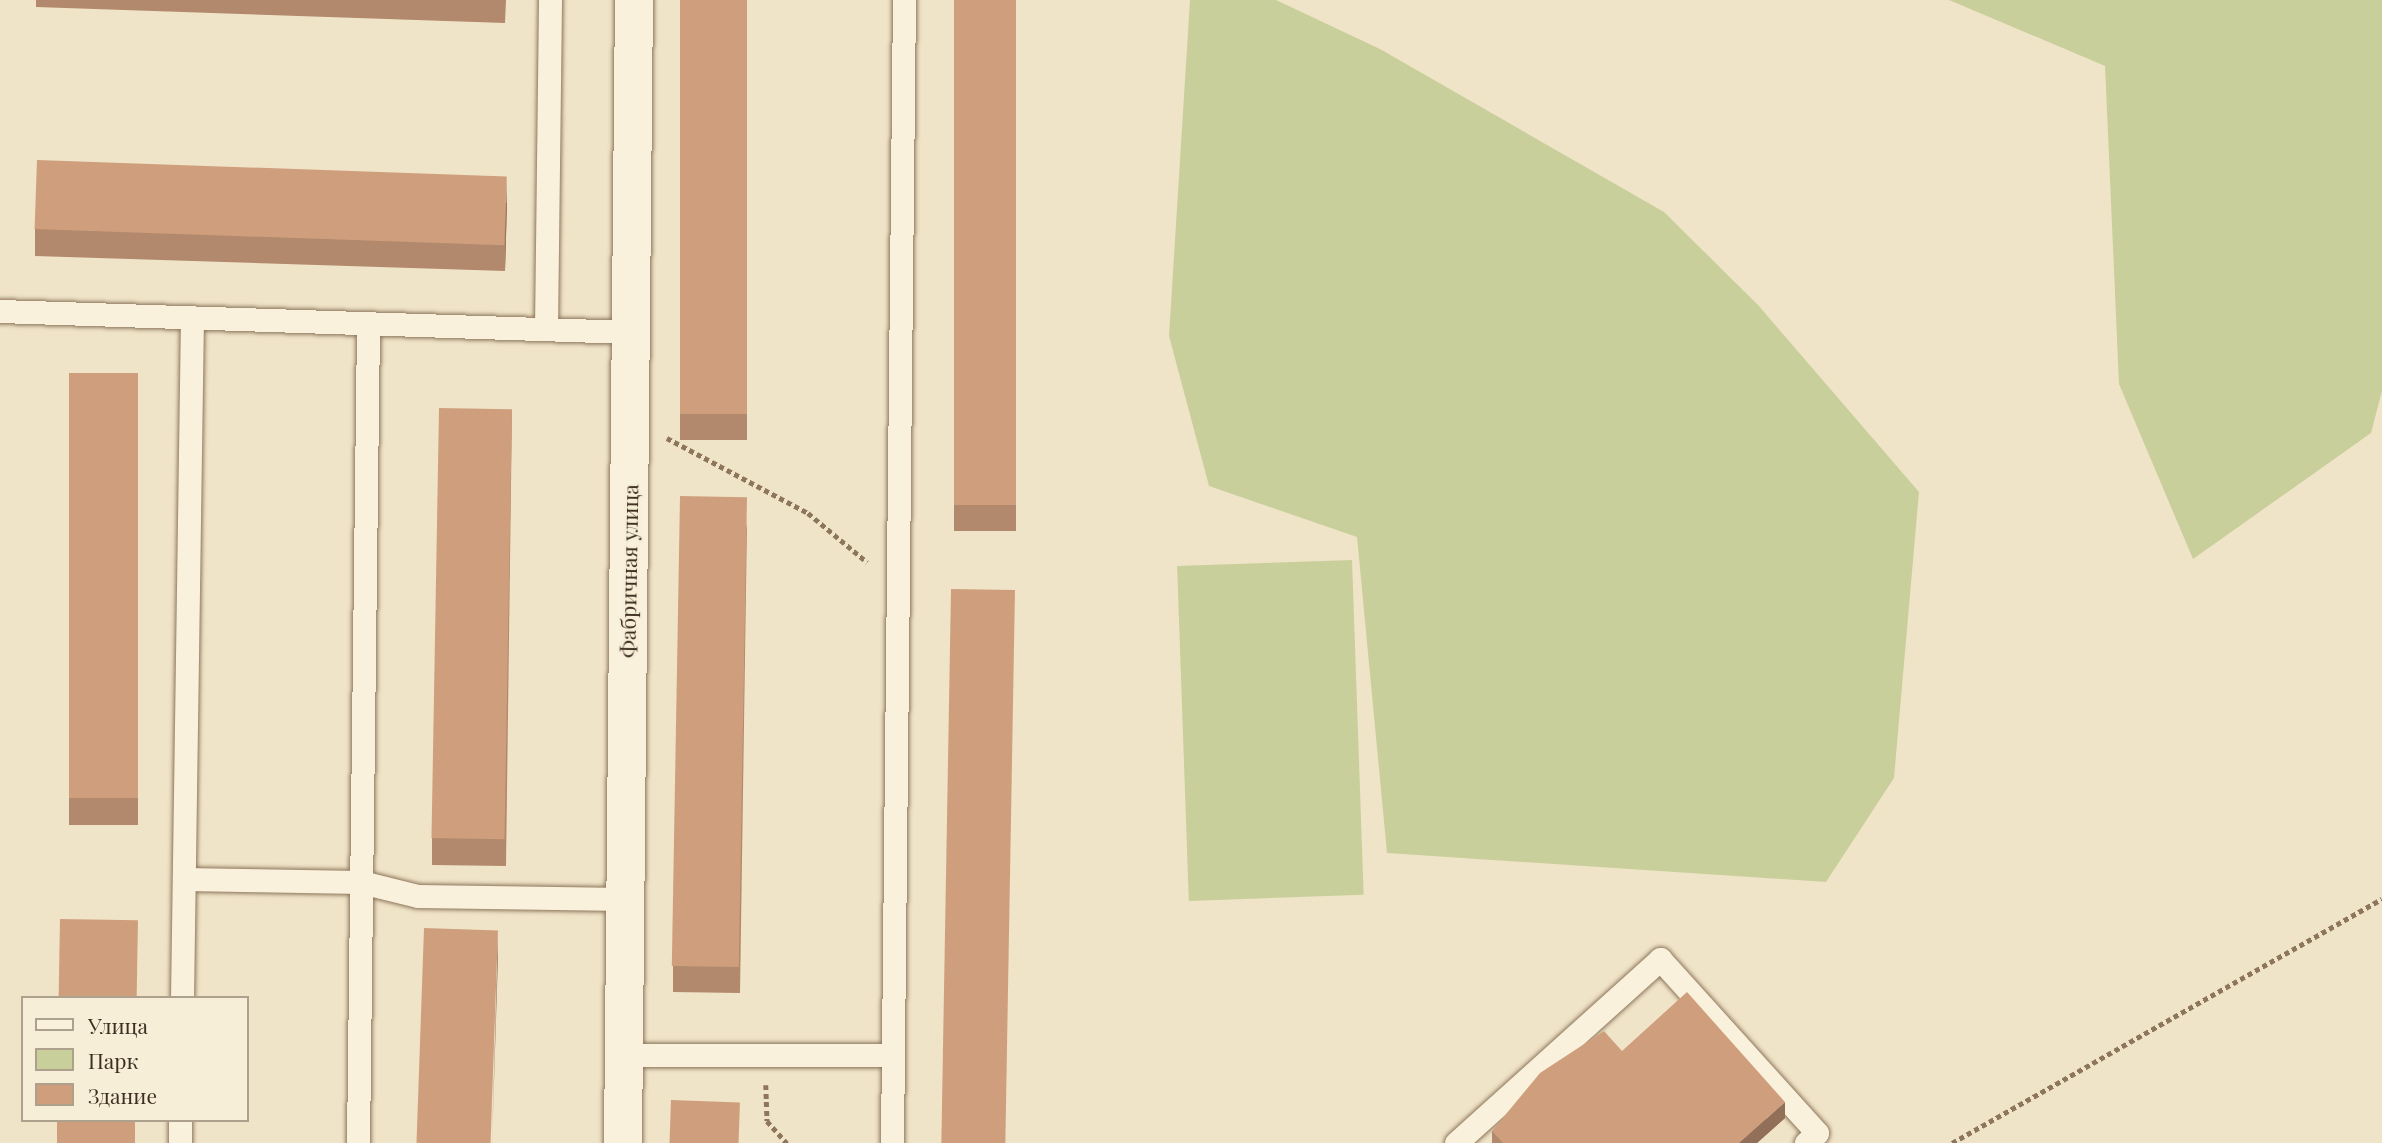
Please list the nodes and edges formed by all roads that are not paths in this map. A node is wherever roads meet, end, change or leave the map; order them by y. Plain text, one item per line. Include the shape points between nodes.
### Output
1 (550, 0) edge
2 (634, 0) edge
3 (904, 0) edge
4 (0, 311) edge
5 (192, 317) junction
6 (368, 324) junction
7 (546, 329) junction
8 (631, 332) junction
9 (184, 879) junction
10 (361, 882) junction
11 (624, 899) junction
12 (182, 996) edge
13 (623, 1055) junction
14 (892, 1055) junction
15 (180, 1122) edge
16 (180, 1143) edge
17 (358, 1143) edge
18 (623, 1143) edge
19 (892, 1143) edge
20 (1456, 1143) edge
21 (1806, 1143) edge

1 - 7 lane
2 - 8 street, Фабричная улица
3 - 14 lane
4 - 5 lane
5 - 6 lane
5 - 9 lane
6 - 7 lane
6 - 10 lane
7 - 8 lane
8 - 11 street, Фабричная улица
9 - 10 lane
9 - 12 lane
10 - 11 lane via 418,896
10 - 17 lane
11 - 13 street, Фабричная улица
13 - 14 lane
13 - 18 street, Фабричная улица
14 - 19 lane
15 - 16 lane
20 - 21 lane via 1660,959 1817,1133

